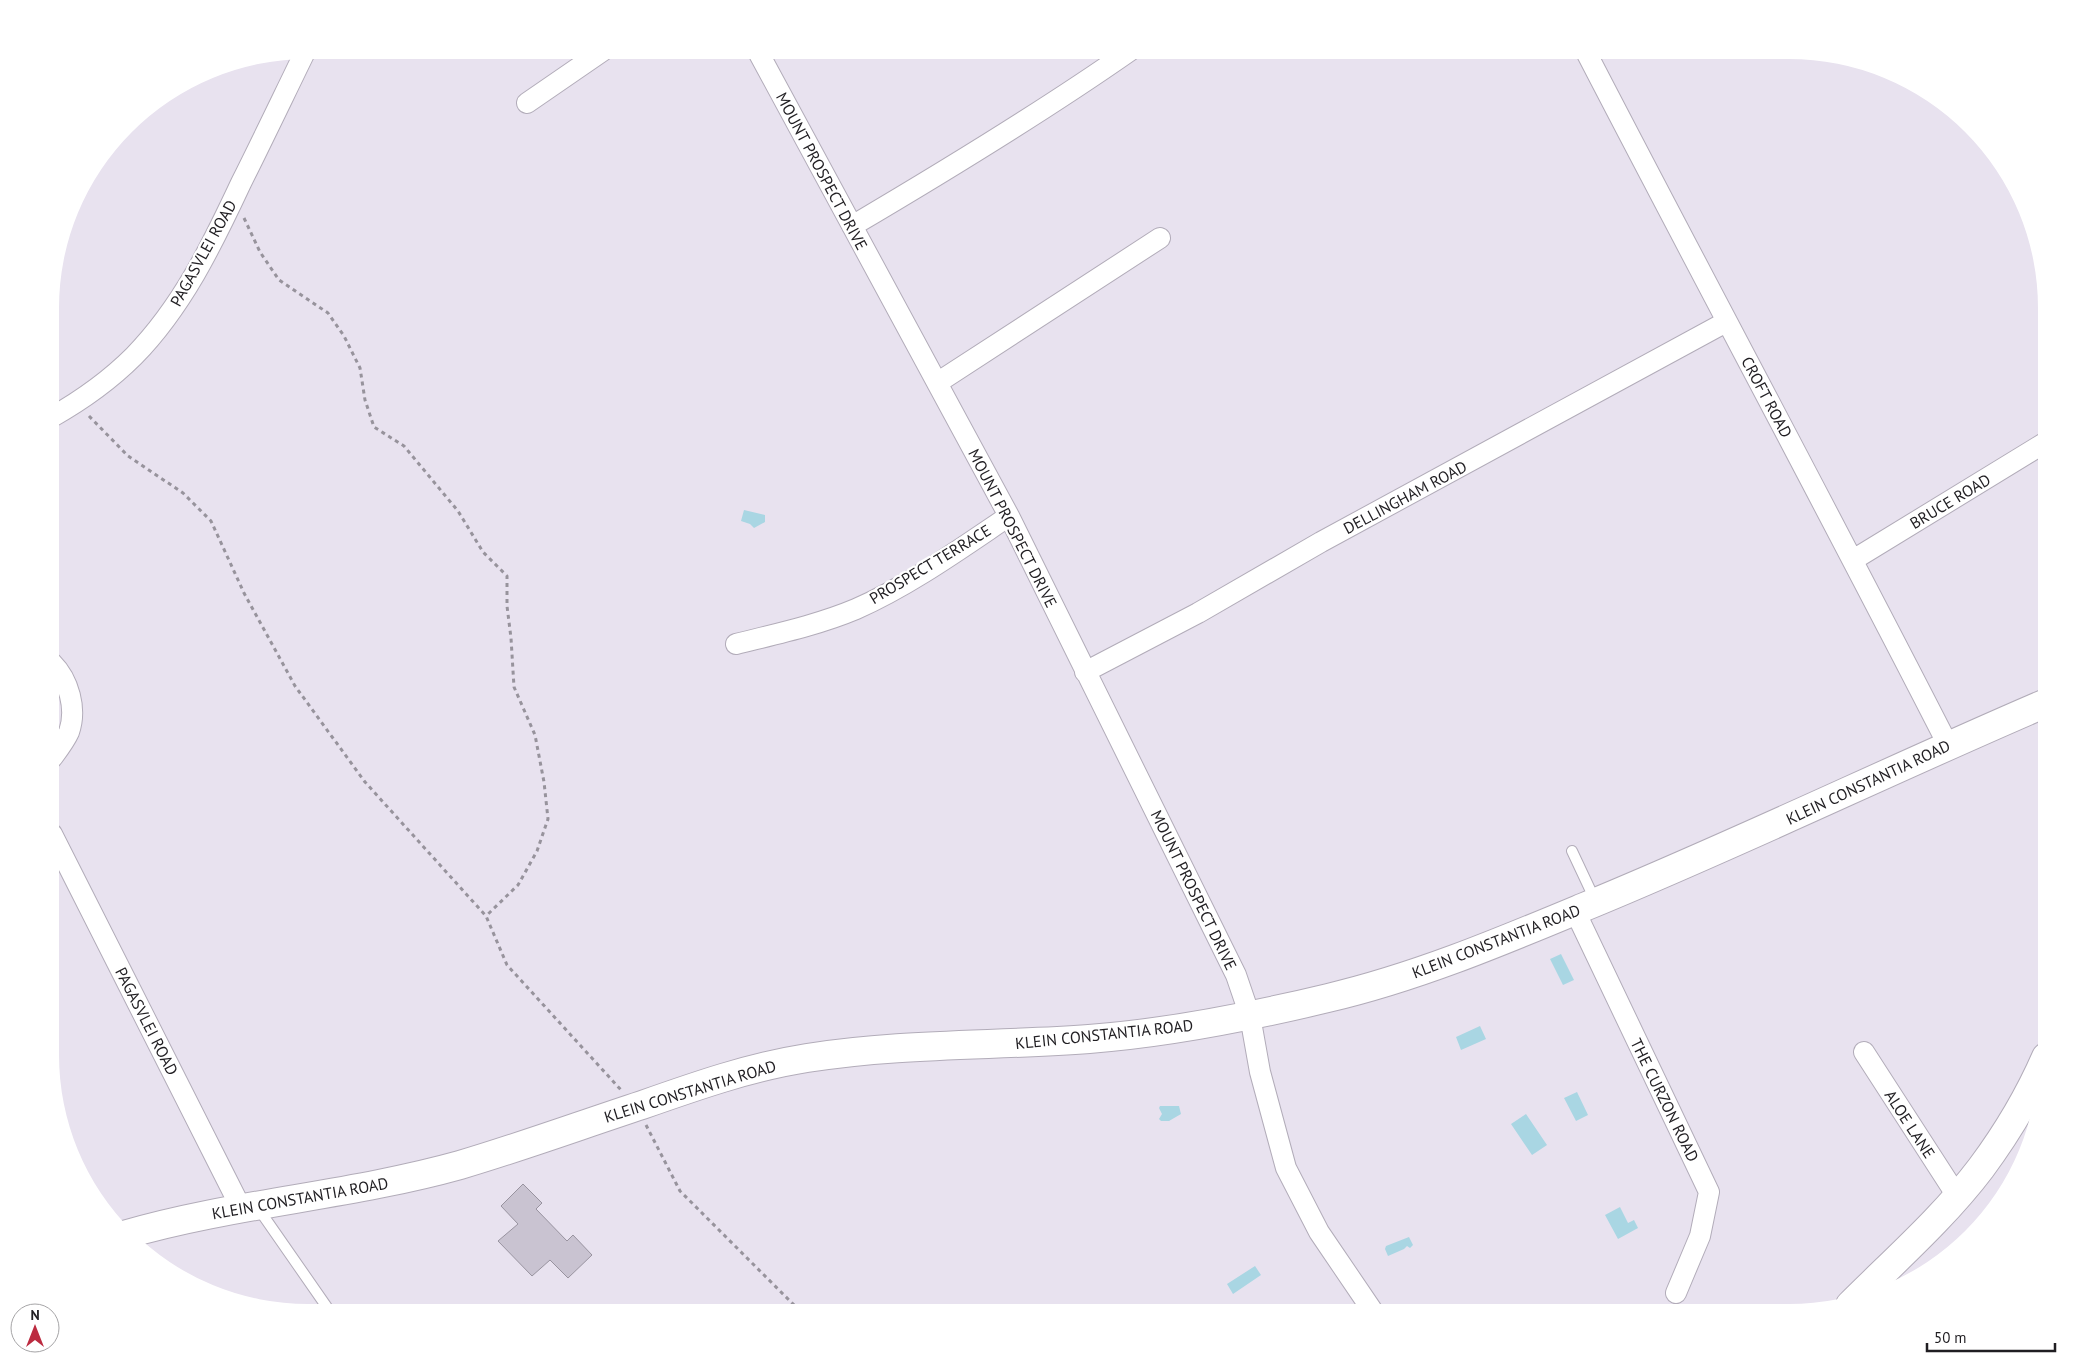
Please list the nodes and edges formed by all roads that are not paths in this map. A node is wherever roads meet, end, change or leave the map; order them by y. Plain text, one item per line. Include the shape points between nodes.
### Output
1 (302, 59) edge
2 (591, 59) edge
3 (762, 59) edge
4 (1118, 59) edge
5 (1590, 59) edge
6 (528, 103) dead end
7 (852, 226) junction
8 (1160, 238) dead end
9 (1726, 322) junction
10 (937, 383) junction
11 (59, 413) edge
12 (2038, 447) edge
13 (1008, 516) junction
14 (1853, 560) junction
15 (736, 644) dead end
16 (1085, 672) junction
17 (59, 675) edge
18 (2038, 706) edge
19 (1948, 745) junction
20 (59, 748) edge
21 (59, 847) edge
22 (1572, 851) dead end
23 (1586, 906) junction
24 (1250, 1016) junction
25 (1864, 1052) dead end
26 (2038, 1072) edge
27 (1957, 1196) junction
28 (248, 1206) junction
29 (133, 1232) edge
30 (1676, 1293) dead end
31 (1861, 1294) edge
32 (324, 1304) edge
33 (1368, 1304) edge

1 - 11 street, PAGASVLEI ROAD via 192,280 159,327 133,356 114,375
2 - 6 street
3 - 7 street, MOUNT PROSPECT DRIVE
4 - 7 street via 954,165
5 - 9 street, CROFT ROAD
7 - 10 street, MOUNT PROSPECT DRIVE
8 - 10 street
9 - 14 street, CROFT ROAD
9 - 16 street, DELLINGHAM ROAD
10 - 13 street, MOUNT PROSPECT DRIVE
12 - 14 street, BRUCE ROAD
13 - 15 street, PROSPECT TERRACE via 903,584 856,608 817,623
13 - 16 street, MOUNT PROSPECT DRIVE
14 - 19 street, CROFT ROAD
16 - 24 street, MOUNT PROSPECT DRIVE via 1236,975
17 - 20 street via 67,688 72,712 68,734
18 - 19 street, KLEIN CONSTANTIA ROAD
19 - 23 street, KLEIN CONSTANTIA ROAD via 1708,855
21 - 28 street, PAGASVLEI ROAD
22 - 23 lane
23 - 24 street, KLEIN CONSTANTIA ROAD via 1431,968 1331,998
23 - 30 street, THE CURZON ROAD via 1709,1192 1700,1236
24 - 28 street, KLEIN CONSTANTIA ROAD via 1121,1036 860,1051 814,1057 736,1074 427,1174
24 - 33 street, MOUNT PROSPECT DRIVE via 1260,1072 1286,1168 1319,1232
25 - 27 street, ALOE LANE
26 - 27 street via 2002,1138
27 - 31 street
28 - 29 street, KLEIN CONSTANTIA ROAD
28 - 32 lane

